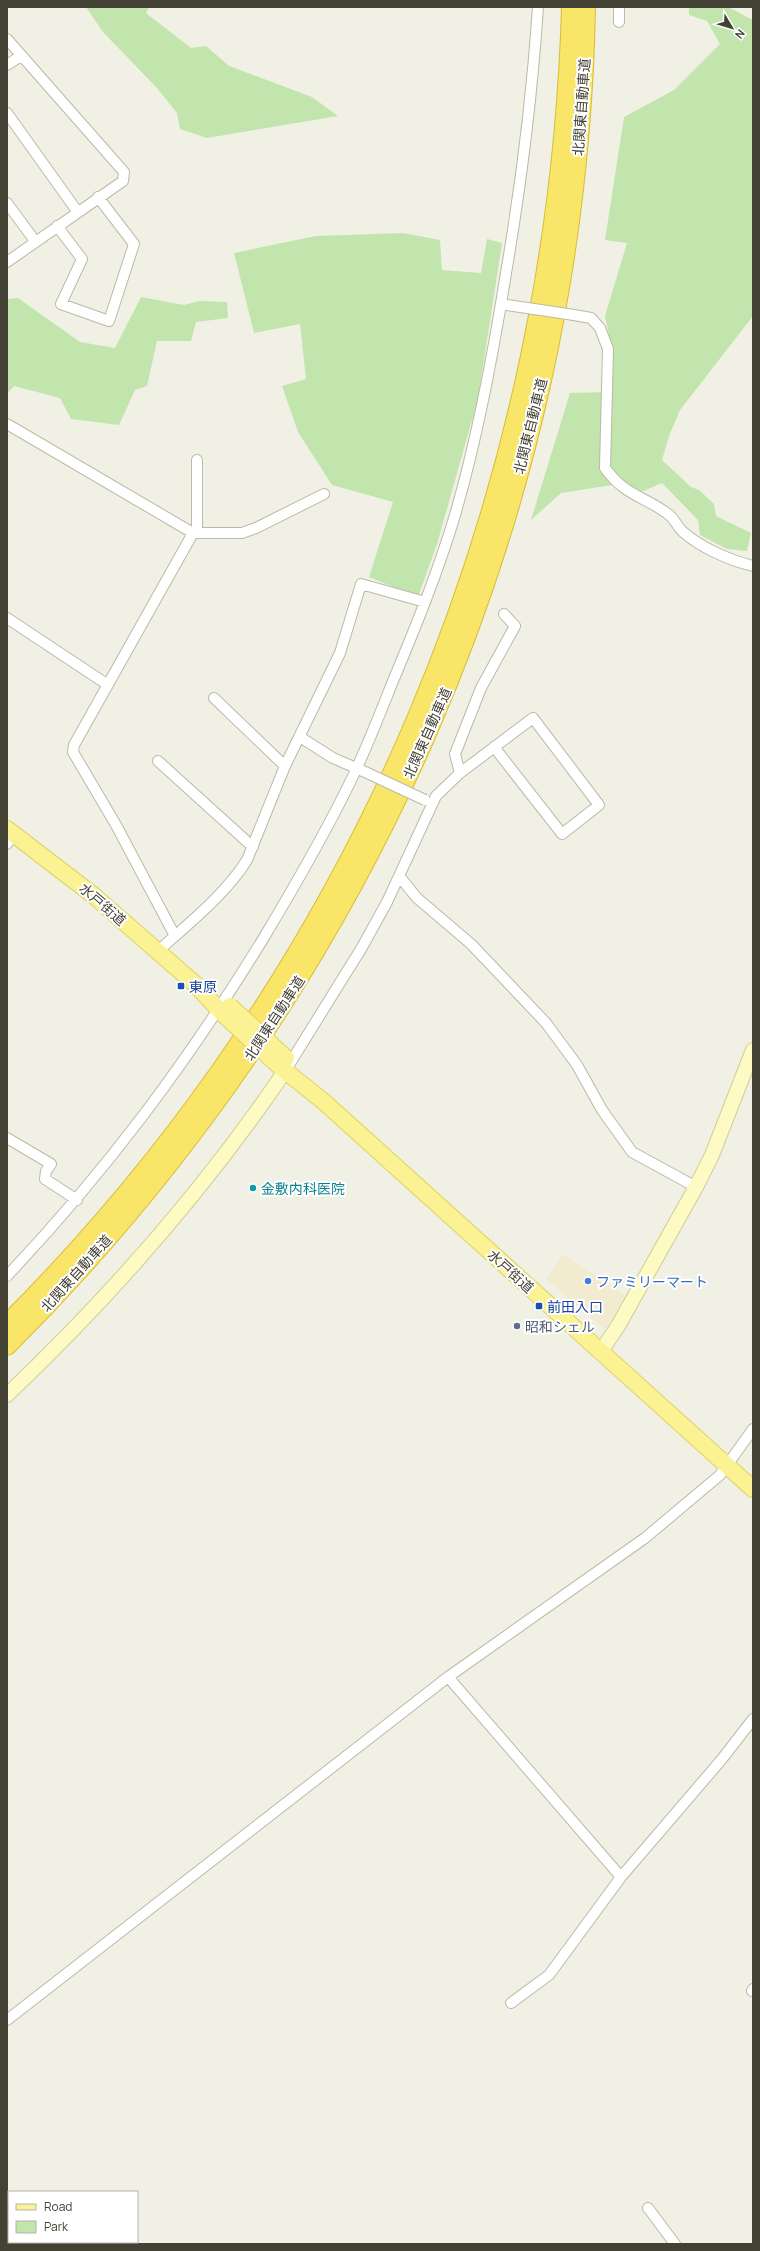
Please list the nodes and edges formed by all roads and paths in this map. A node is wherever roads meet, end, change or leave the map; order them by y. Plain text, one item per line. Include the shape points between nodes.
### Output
1 (538, 7) edge
2 (571, 7) edge
3 (586, 7) edge
4 (619, 7) edge
5 (619, 22) dead end
6 (7, 39) edge
7 (21, 56) junction
8 (7, 65) edge
9 (7, 113) edge
10 (98, 197) junction
11 (7, 202) edge
12 (77, 211) junction
13 (56, 226) junction
14 (35, 242) junction
15 (7, 262) edge
16 (504, 305) junction
17 (7, 424) edge
18 (197, 460) dead end
19 (324, 494) dead end
20 (195, 533) junction
21 (753, 566) edge
22 (425, 602) junction
23 (504, 614) dead end
24 (7, 618) edge
25 (108, 685) junction
26 (214, 698) dead end
27 (300, 737) junction
28 (494, 747) junction
29 (158, 761) dead end
30 (285, 766) junction
31 (360, 770) junction
32 (460, 773) junction
33 (429, 801) junction
34 (9, 836) edge
35 (253, 847) junction
36 (400, 876) junction
37 (175, 936) junction
38 (157, 952) junction
39 (224, 1008) junction
40 (753, 1050) edge
41 (285, 1064) junction
42 (7, 1138) edge
43 (696, 1187) junction
44 (77, 1200) junction
45 (7, 1276) edge
46 (7, 1324) edge
47 (7, 1346) edge
48 (601, 1351) junction
49 (7, 1395) edge
50 (753, 1429) edge
51 (728, 1466) junction
52 (753, 1489) edge
53 (448, 1677) junction
54 (753, 1719) edge
55 (621, 1877) junction
56 (511, 2003) dead end
57 (7, 2020) edge
58 (648, 2208) dead end
59 (675, 2244) edge

1 - 16 street via 523,171
2 - 46 highway, 北関東自動車道 via 563,148 542,300 526,379 506,461 451,637 398,763 322,910 272,994 215,1079 119,1202 68,1261
3 - 47 highway, 北関東自動車道 via 585,70 573,192 558,304 542,382 492,565 466,641 439,707 377,840 335,919 284,1005 175,1158 78,1274
4 - 5 street
6 - 7 street
7 - 8 street
7 - 10 street via 124,172 123,181
9 - 12 street
10 - 12 street
10 - 13 street via 134,244 109,321 61,304 82,259
11 - 14 street
12 - 13 street
13 - 14 street
14 - 15 street
16 - 21 street, bridge via 591,318 600,328 608,349 605,468 626,491 669,514 682,531 694,540 724,557
16 - 22 street via 480,420 455,514
17 - 20 street
18 - 20 street
19 - 20 street via 242,533
20 - 25 street
22 - 27 street via 361,584 340,653
22 - 31 street
23 - 32 street via 515,626 481,688 455,754
24 - 25 street
25 - 37 street via 74,745 73,752 116,824
26 - 30 street
27 - 30 street
27 - 31 street via 333,758
28 - 28 street via 562,834 599,805 533,718
28 - 32 street
29 - 35 street
30 - 35 street
31 - 33 street, bridge
31 - 39 street
32 - 33 street
33 - 36 street
34 - 38 main road, 水戸街道 via 93,895
35 - 37 street via 240,872
36 - 41 street via 361,949
36 - 43 street via 417,898 471,944 546,1023 566,1049 602,1110 632,1152
37 - 38 street
38 - 39 main road, 水戸街道
39 - 41 main road, 水戸街道, bridge
39 - 44 street
40 - 43 street
41 - 48 main road, 水戸街道
41 - 49 street via 215,1166 145,1252 100,1302
42 - 44 street via 51,1164 46,1171 45,1179
43 - 48 street via 618,1326
44 - 45 street
48 - 51 main road, 水戸街道
50 - 51 street
51 - 52 main road, 水戸街道
51 - 53 street via 707,1487 645,1538
53 - 55 street
53 - 57 street
54 - 55 street
55 - 56 street via 549,1975
58 - 59 street

